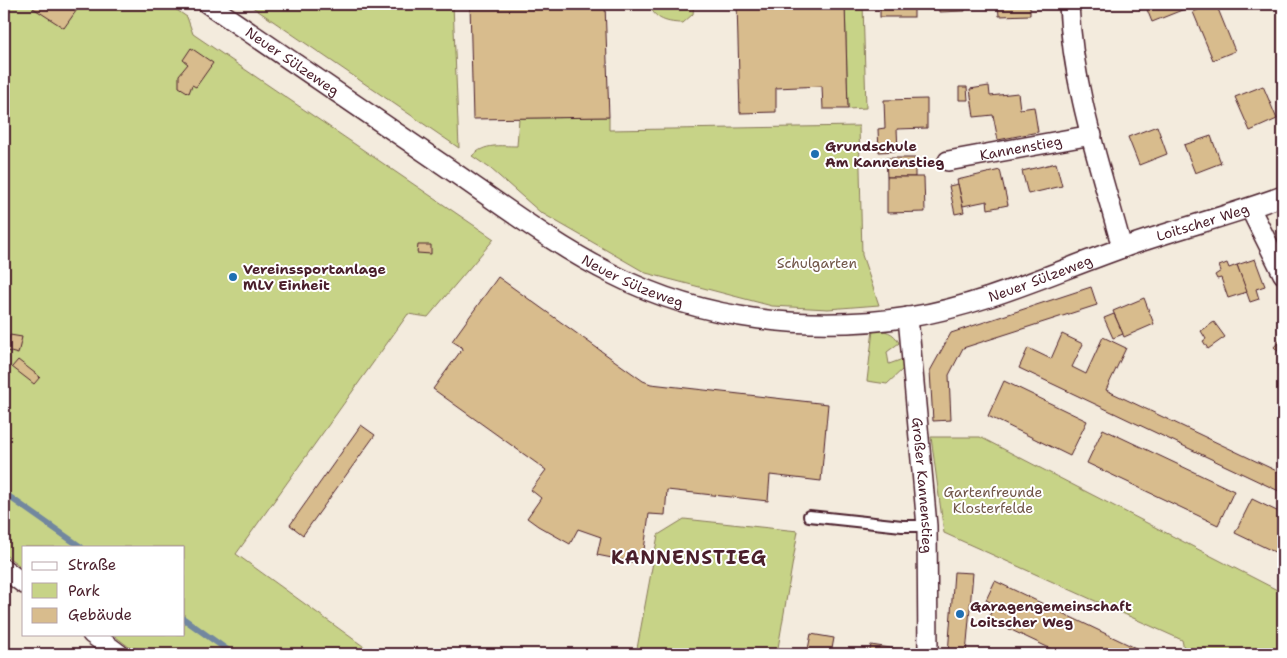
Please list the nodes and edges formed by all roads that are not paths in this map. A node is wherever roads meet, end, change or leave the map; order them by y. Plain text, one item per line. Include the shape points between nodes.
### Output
1 (208, 4) edge
2 (1069, 4) edge
3 (1092, 135) junction
4 (948, 161) dead end
5 (1283, 196) edge
6 (1250, 208) junction
7 (1122, 248) junction
8 (1283, 274) edge
9 (908, 317) junction
10 (809, 516) dead end
11 (927, 526) junction
12 (4, 569) edge
13 (22, 582) edge
14 (95, 636) edge
15 (119, 654) edge
16 (928, 654) edge

1 - 9 street, Neuer Sülzeweg via 524,219 600,268 633,285 709,309 783,322 837,324
2 - 3 street via 1078,77
3 - 4 street, Kannenstieg
3 - 7 street
5 - 6 street, Loitscher Weg
6 - 7 street, Loitscher Weg
6 - 8 street
7 - 9 street, Neuer Sülzeweg via 982,300
9 - 11 street, Großer Kannenstieg
10 - 11 lane
11 - 16 street, Großer Kannenstieg
12 - 13 street
14 - 15 street

